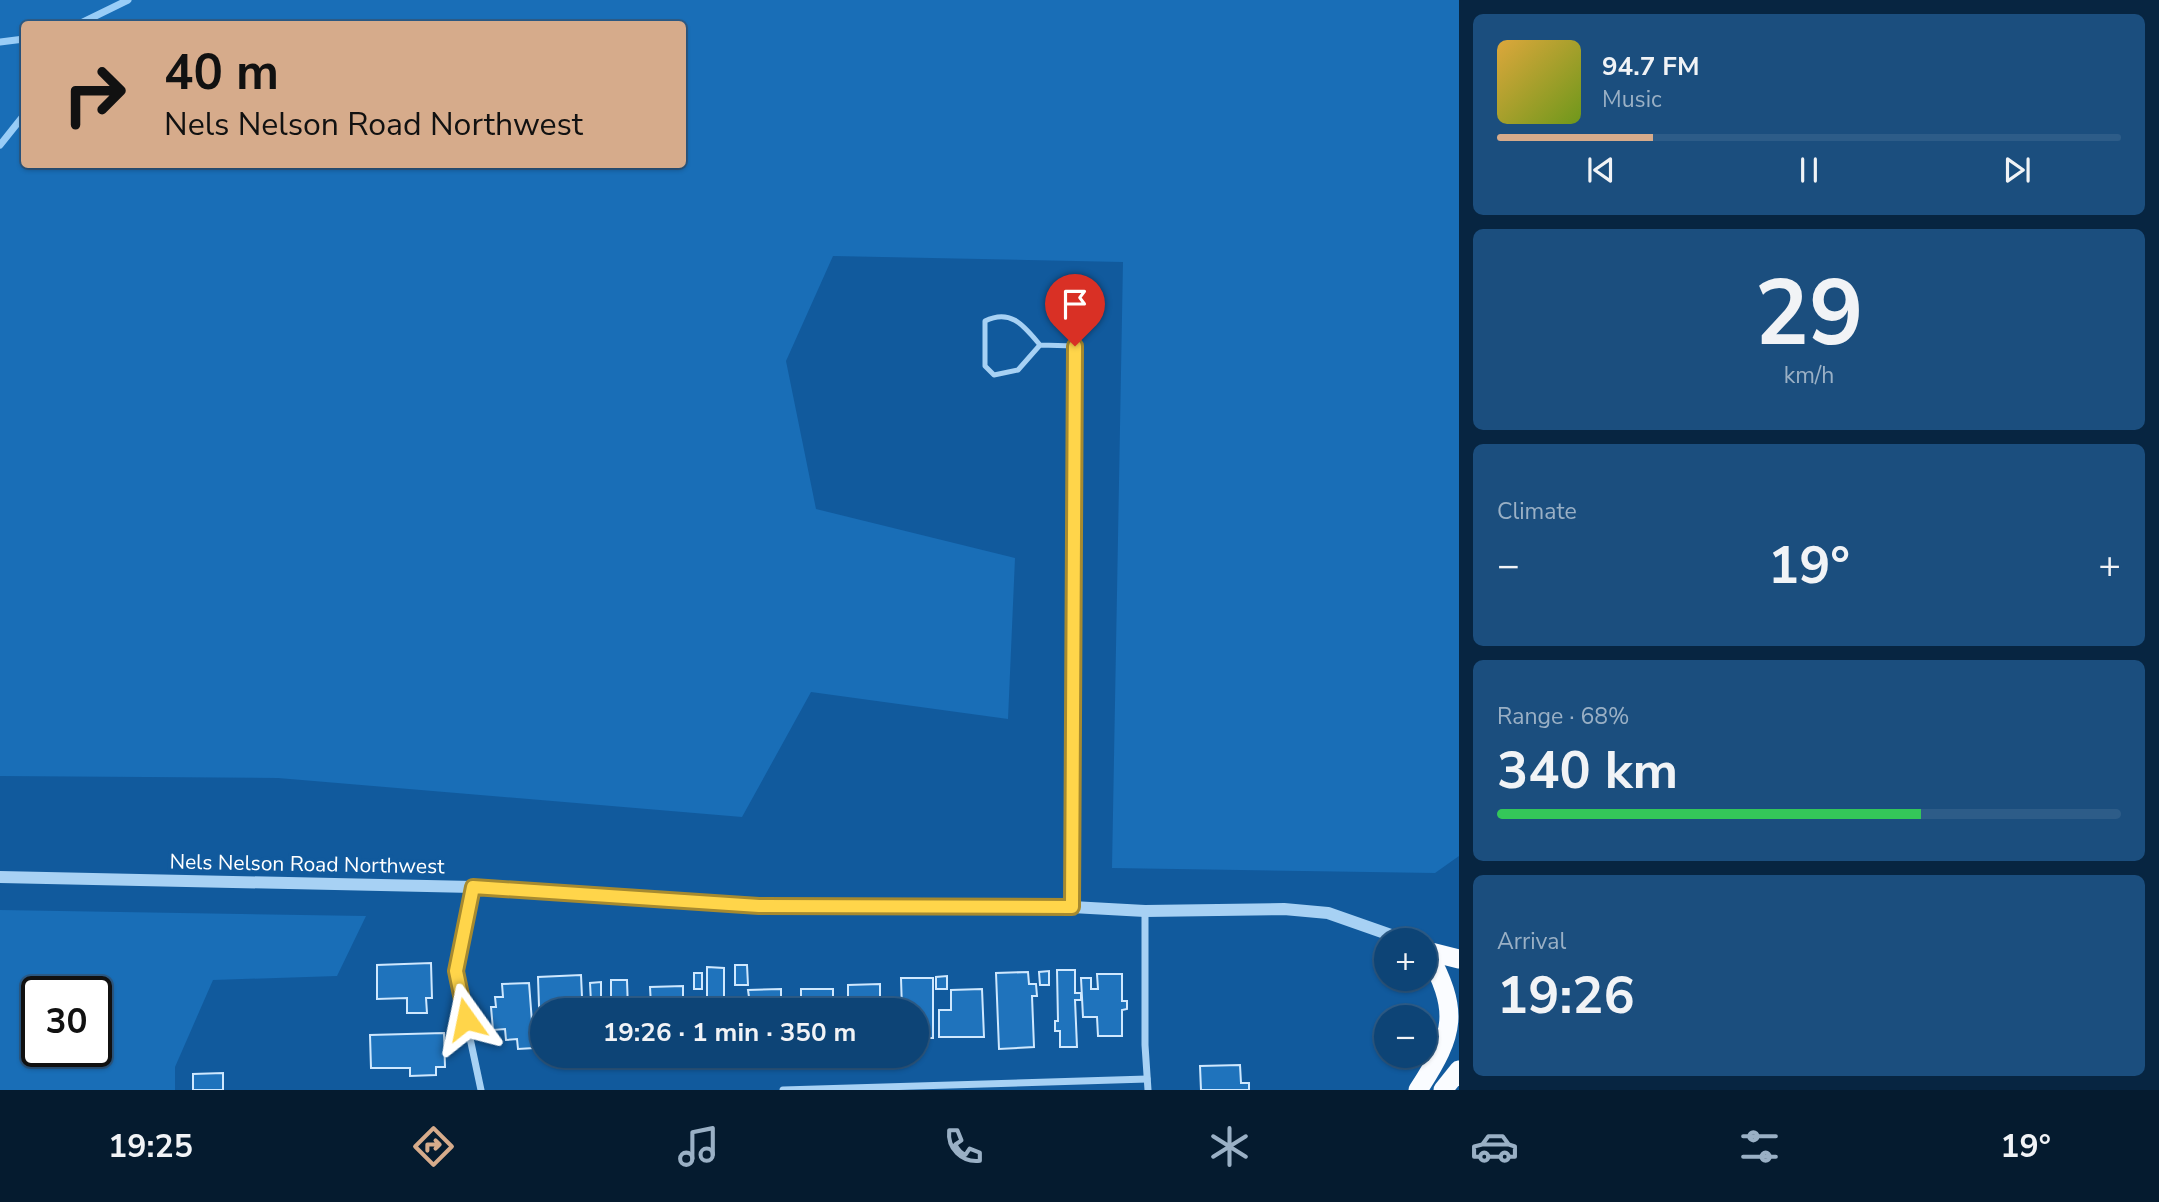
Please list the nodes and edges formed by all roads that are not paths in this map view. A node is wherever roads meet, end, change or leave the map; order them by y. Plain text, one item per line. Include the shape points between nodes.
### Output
1 (1040, 345) junction
2 (1075, 346) joint
3 (0, 877) edge
4 (473, 887) junction
5 (1072, 907) junction
6 (1145, 911) junction
7 (1374, 929) edge
8 (1437, 954) edge
9 (1459, 959) edge
10 (1437, 964) edge
11 (1459, 1070) edge
12 (1147, 1079) junction
13 (481, 1090) edge
14 (783, 1090) edge
15 (1148, 1090) edge
16 (1418, 1090) edge
17 (1443, 1090) edge

1 - 1 lane via 1018,370 994,374 985,366 985,321 996,315 1017,318
1 - 2 lane
2 - 5 street
3 - 4 street, Nels Nelson Road Northwest
4 - 5 street, Nels Nelson Road Northwest via 759,906
4 - 13 street via 456,971
5 - 6 street, Nels Nelson Road Northwest
6 - 7 street, Nels Nelson Road Northwest via 1284,909 1328,913
6 - 12 street
8 - 9 highway
10 - 16 highway via 1448,978 1457,1009 1447,1047
11 - 17 highway
12 - 14 street
12 - 15 street

